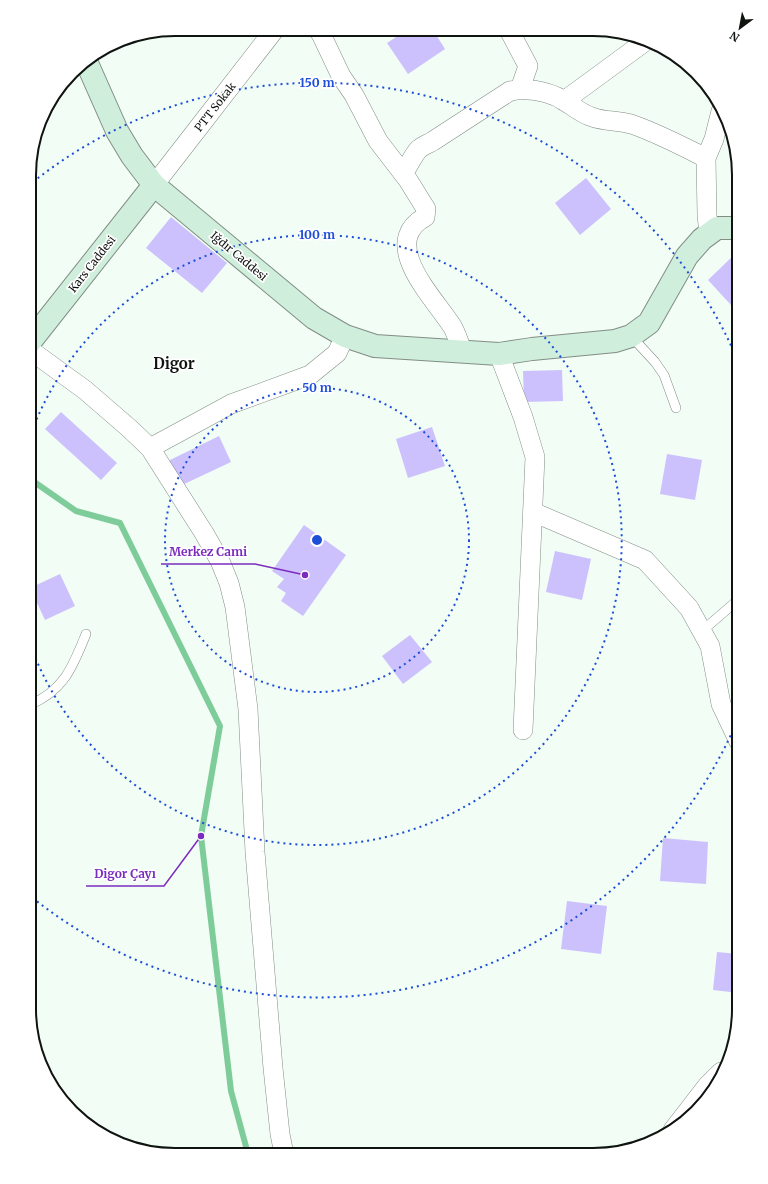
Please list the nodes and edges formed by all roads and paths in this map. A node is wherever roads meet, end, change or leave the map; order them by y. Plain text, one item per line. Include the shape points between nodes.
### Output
1 (270, 36) edge
2 (322, 36) edge
3 (512, 36) edge
4 (640, 45) edge
5 (89, 67) edge
6 (520, 89) junction
7 (564, 101) junction
8 (720, 119) edge
9 (706, 158) junction
10 (403, 173) junction
11 (154, 185) junction
12 (732, 228) edge
13 (709, 234) junction
14 (36, 334) edge
15 (345, 336) junction
16 (631, 336) junction
17 (463, 352) junction
18 (36, 354) edge
19 (499, 354) junction
20 (676, 408) dead end
21 (150, 448) junction
22 (533, 512) junction
23 (732, 605) edge
24 (702, 631) junction
25 (86, 634) dead end
26 (36, 703) edge
27 (732, 726) edge
28 (523, 730) dead end
29 (712, 1081) edge
30 (690, 1108) edge
31 (283, 1148) edge

1 - 11 street, PTT Sokak
2 - 10 street via 341,76 378,141
3 - 6 street via 528,66
4 - 7 street
5 - 11 street, Iğdır Caddesi via 117,130 132,156
6 - 7 street via 532,89
6 - 10 street via 510,91 424,146
7 - 9 street via 593,118 633,124
8 - 9 street
9 - 13 street via 706,215
10 - 17 street via 426,210 425,217 416,222 410,230 407,240 409,262 422,286 453,327
11 - 14 street, Kars Caddesi
11 - 15 street, Iğdır Caddesi via 314,318
12 - 13 street via 717,228
13 - 16 street via 687,256 649,323
15 - 17 street, Iğdır Caddesi via 375,346
15 - 21 street via 337,353 310,375 231,404
16 - 19 street, Iğdır Caddesi via 615,341
16 - 20 lane via 660,368
17 - 19 street, Iğdır Caddesi
18 - 21 street via 85,390
19 - 22 street via 523,416 535,457
21 - 31 street via 220,561 230,583 235,607 248,708 255,852 273,1068
22 - 24 street via 645,560 689,608
22 - 28 street
23 - 24 lane
24 - 27 street via 710,646 722,704
25 - 26 lane via 67,676 50,694
29 - 30 street

